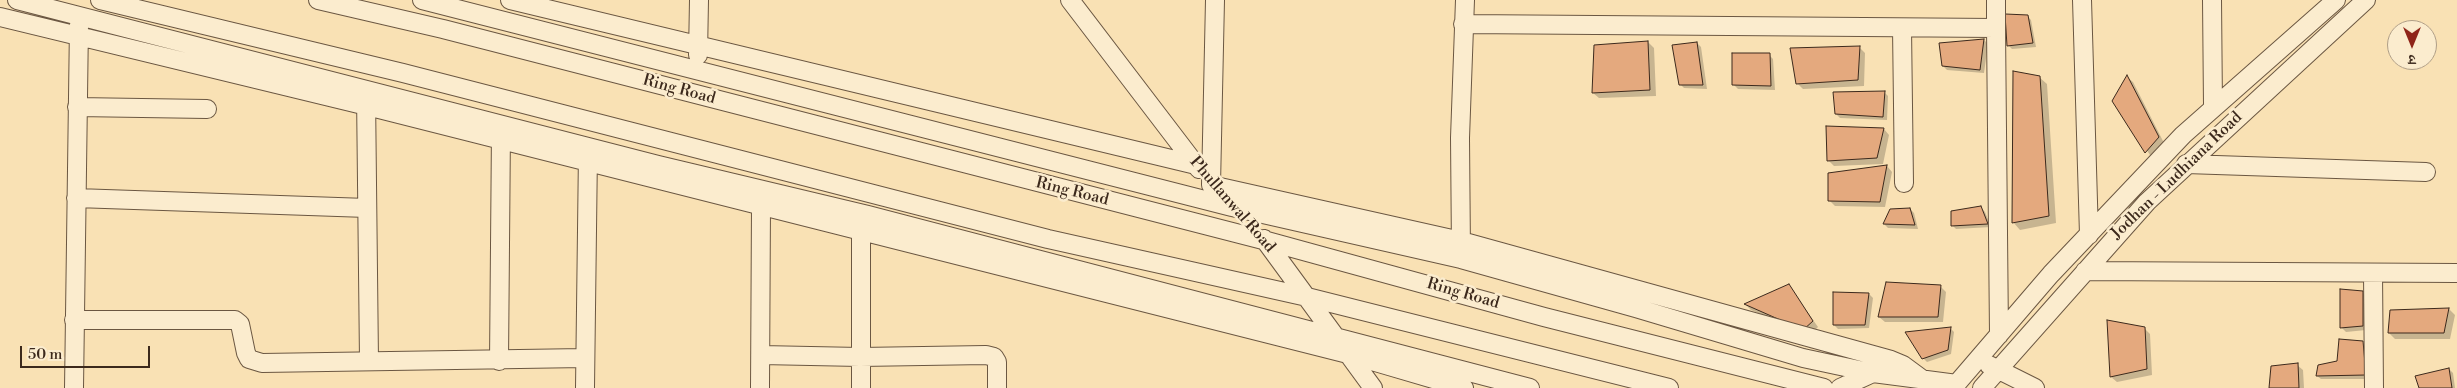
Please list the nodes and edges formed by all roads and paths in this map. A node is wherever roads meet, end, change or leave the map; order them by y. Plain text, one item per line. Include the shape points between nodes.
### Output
1 (17, 0) edge
2 (100, 0) edge
3 (318, 0) edge
4 (422, 0) edge
5 (510, 0) edge
6 (698, 0) edge
7 (1070, 0) edge
8 (1215, 0) edge
9 (1465, 0) edge
10 (1996, 0) edge
11 (2082, 0) edge
12 (2212, 0) edge
13 (2336, 0) edge
14 (2366, 0) edge
15 (542, 8) junction
16 (79, 15) junction
17 (0, 16) edge
18 (1463, 24) junction
19 (1902, 28) junction
20 (1996, 28) junction
21 (541, 30) junction
22 (80, 34) junction
23 (698, 45) junction
24 (698, 71) junction
25 (366, 97) junction
26 (2213, 106) junction
27 (77, 107) junction
28 (207, 109) dead end
29 (501, 132) junction
30 (588, 154) junction
31 (2186, 164) junction
32 (1196, 166) junction
33 (2426, 172) dead end
34 (1904, 183) dead end
35 (1211, 185) junction
36 (76, 198) junction
37 (762, 206) junction
38 (1232, 207) junction
39 (367, 208) junction
40 (860, 232) junction
41 (2089, 235) junction
42 (1266, 241) junction
43 (1461, 250) junction
44 (2085, 271) junction
45 (2373, 273) junction
46 (2457, 274) edge
47 (1307, 297) junction
48 (1639, 299) junction
49 (74, 320) junction
50 (1791, 333) junction
51 (1999, 335) junction
52 (1335, 336) junction
53 (1783, 352) junction
54 (1348, 354) junction
55 (761, 355) junction
56 (860, 357) junction
57 (584, 358) junction
58 (1978, 360) junction
59 (369, 361) junction
60 (499, 361) junction
61 (1999, 370) junction
62 (1873, 373) junction
63 (1923, 379) junction
64 (1955, 386) edge
65 (74, 388) edge
66 (584, 388) edge
67 (760, 388) edge
68 (861, 388) edge
69 (997, 388) edge
70 (1373, 388) edge
71 (1464, 388) edge
72 (1530, 388) edge
73 (1669, 388) edge
74 (1824, 388) edge
75 (1840, 388) edge
76 (1982, 388) edge
77 (2035, 388) edge
78 (2374, 388) edge

1 - 16 street
2 - 47 street via 403,73 1048,239
3 - 42 street, Ring Road via 463,34
4 - 21 street
5 - 15 street
6 - 23 street
7 - 32 street, Phullanwal Road
8 - 35 street
9 - 18 street
10 - 20 street
11 - 41 street
12 - 26 street
13 - 26 street, Jodhan - Ludhiana Road
14 - 31 street, Jodhan - Ludhiana Road
15 - 21 street
15 - 23 street
16 - 22 street
16 - 25 street
17 - 22 street
18 - 19 street
18 - 43 street
19 - 20 street
19 - 34 street
20 - 51 street
21 - 24 street
22 - 25 street
22 - 27 street
23 - 24 street
23 - 32 street
24 - 38 street
25 - 29 street
25 - 39 street
26 - 41 street, Jodhan - Ludhiana Road
27 - 28 street
27 - 36 street
29 - 30 street
29 - 60 street
30 - 37 street
30 - 52 street via 868,215
30 - 57 street
31 - 33 street
31 - 44 street, Jodhan - Ludhiana Road
32 - 35 street, Phullanwal Road
35 - 38 street, Phullanwal Road
35 - 43 street
36 - 39 street
36 - 49 street
37 - 40 street
37 - 55 street
38 - 42 street, Phullanwal Road
38 - 43 street
39 - 59 street
40 - 54 street
40 - 56 street
41 - 51 street, Jodhan - Ludhiana Road
42 - 47 street, Phullanwal Road
42 - 74 street, Ring Road via 1544,317
43 - 48 street
44 - 45 street
44 - 61 street, Jodhan - Ludhiana Road
45 - 46 street
45 - 78 street
47 - 52 street, Phullanwal Road
47 - 73 street
48 - 50 street
48 - 53 street
49 - 59 street via 235,320 240,324 246,353 255,362
49 - 65 street
50 - 53 street
50 - 63 street via 1891,360
51 - 58 street, Jodhan - Ludhiana Road
52 - 54 street, Phullanwal Road
52 - 72 street
53 - 62 street
54 - 70 street, Phullanwal Road
54 - 71 street
55 - 56 street
55 - 67 street
56 - 68 street
56 - 69 street via 986,355 994,357 997,362
57 - 60 street
57 - 66 street
58 - 61 street
58 - 64 street, Jodhan - Ludhiana Road
59 - 60 street
61 - 76 street, Jodhan - Ludhiana Road
61 - 77 street
62 - 63 street
62 - 75 street
63 - 64 street

